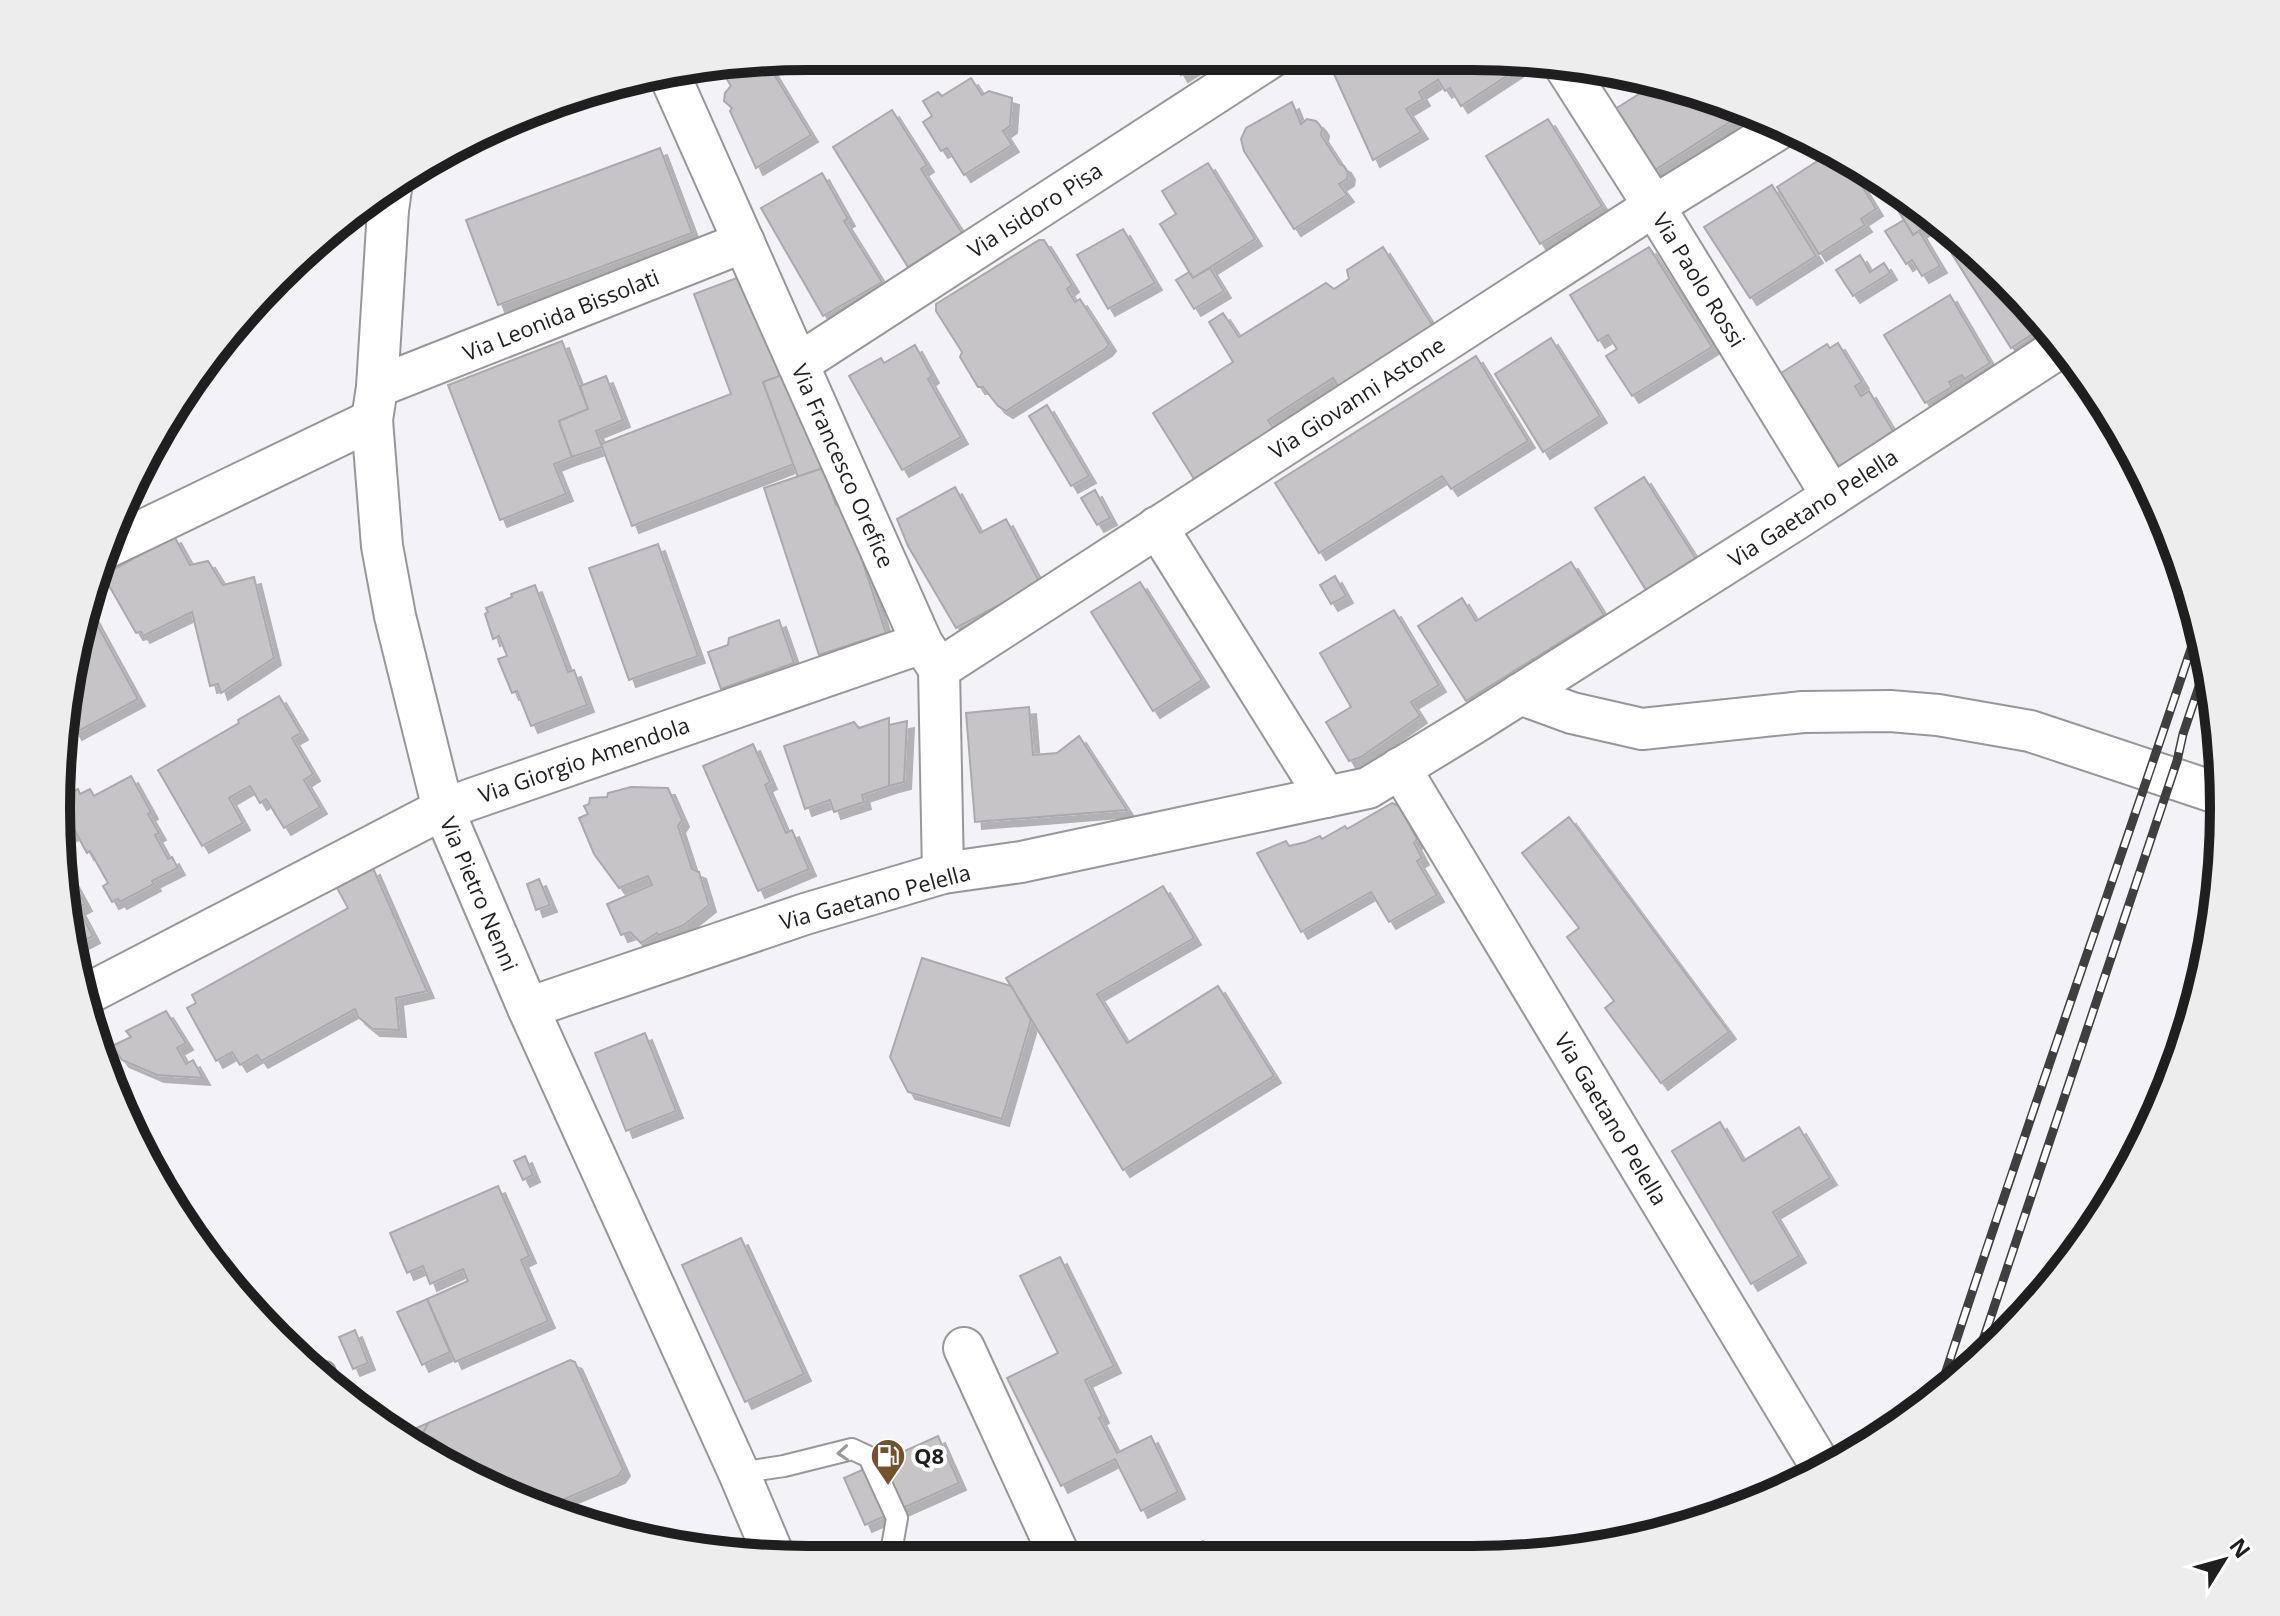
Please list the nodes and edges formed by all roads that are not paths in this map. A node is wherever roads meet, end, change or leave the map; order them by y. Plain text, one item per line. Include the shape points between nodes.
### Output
1 (1251, 70) edge
2 (1571, 77) edge
3 (673, 83) edge
4 (1771, 134) edge
5 (391, 199) edge
6 (1654, 206) junction
7 (744, 242) junction
8 (2052, 353) edge
9 (798, 364) junction
10 (375, 404) junction
11 (1832, 496) junction
12 (1157, 527) junction
13 (121, 540) edge
14 (930, 656) junction
15 (1520, 694) junction
16 (1400, 768) junction
17 (2209, 790) edge
18 (1326, 797) junction
19 (443, 809) junction
20 (943, 873) junction
21 (93, 991) edge
22 (528, 1008) junction
23 (964, 1348) dead end
24 (1817, 1460) edge
25 (739, 1473) junction
26 (769, 1544) edge
27 (892, 1546) edge
28 (1055, 1546) edge

1 - 9 street, Via Isidoro Pisa
2 - 6 street, Via Paolo Rossi
3 - 7 street, Via Francesco Orefice
4 - 6 street, Via Giovanni Astone
5 - 10 street, Via Pietro Nenni
6 - 11 street, Via Paolo Rossi
6 - 12 street, Via Giovanni Astone
7 - 9 street, Via Francesco Orefice
7 - 10 street, Via Leonida Bissolati
8 - 11 street, Via Gaetano Pelella
9 - 14 street, Via Francesco Orefice
10 - 13 street, Via Leonida Bissolati
10 - 19 street, Via Pietro Nenni via 382,546
11 - 15 street, Via Gaetano Pelella
12 - 14 street, Via Giovanni Astone
12 - 18 street
14 - 19 street, Via Giorgio Amendola
14 - 20 street, Via Francesco Orefice
15 - 16 street, Via Gaetano Pelella
15 - 17 street via 1642,729 1803,712 1938,715 2030,731
16 - 18 street, Via Gaetano Pelella via 1368,788
16 - 24 street, Via Gaetano Pelella
18 - 20 street, Via Gaetano Pelella via 1021,862
19 - 21 street, Via Giorgio Amendola
19 - 22 street, Via Pietro Nenni
20 - 22 street, Via Gaetano Pelella
22 - 25 street, Via Pietro Nenni
23 - 28 street
25 - 26 street, Via Pietro Nenni
27 -> 25 lane via 897,1518 869,1457 852,1449

